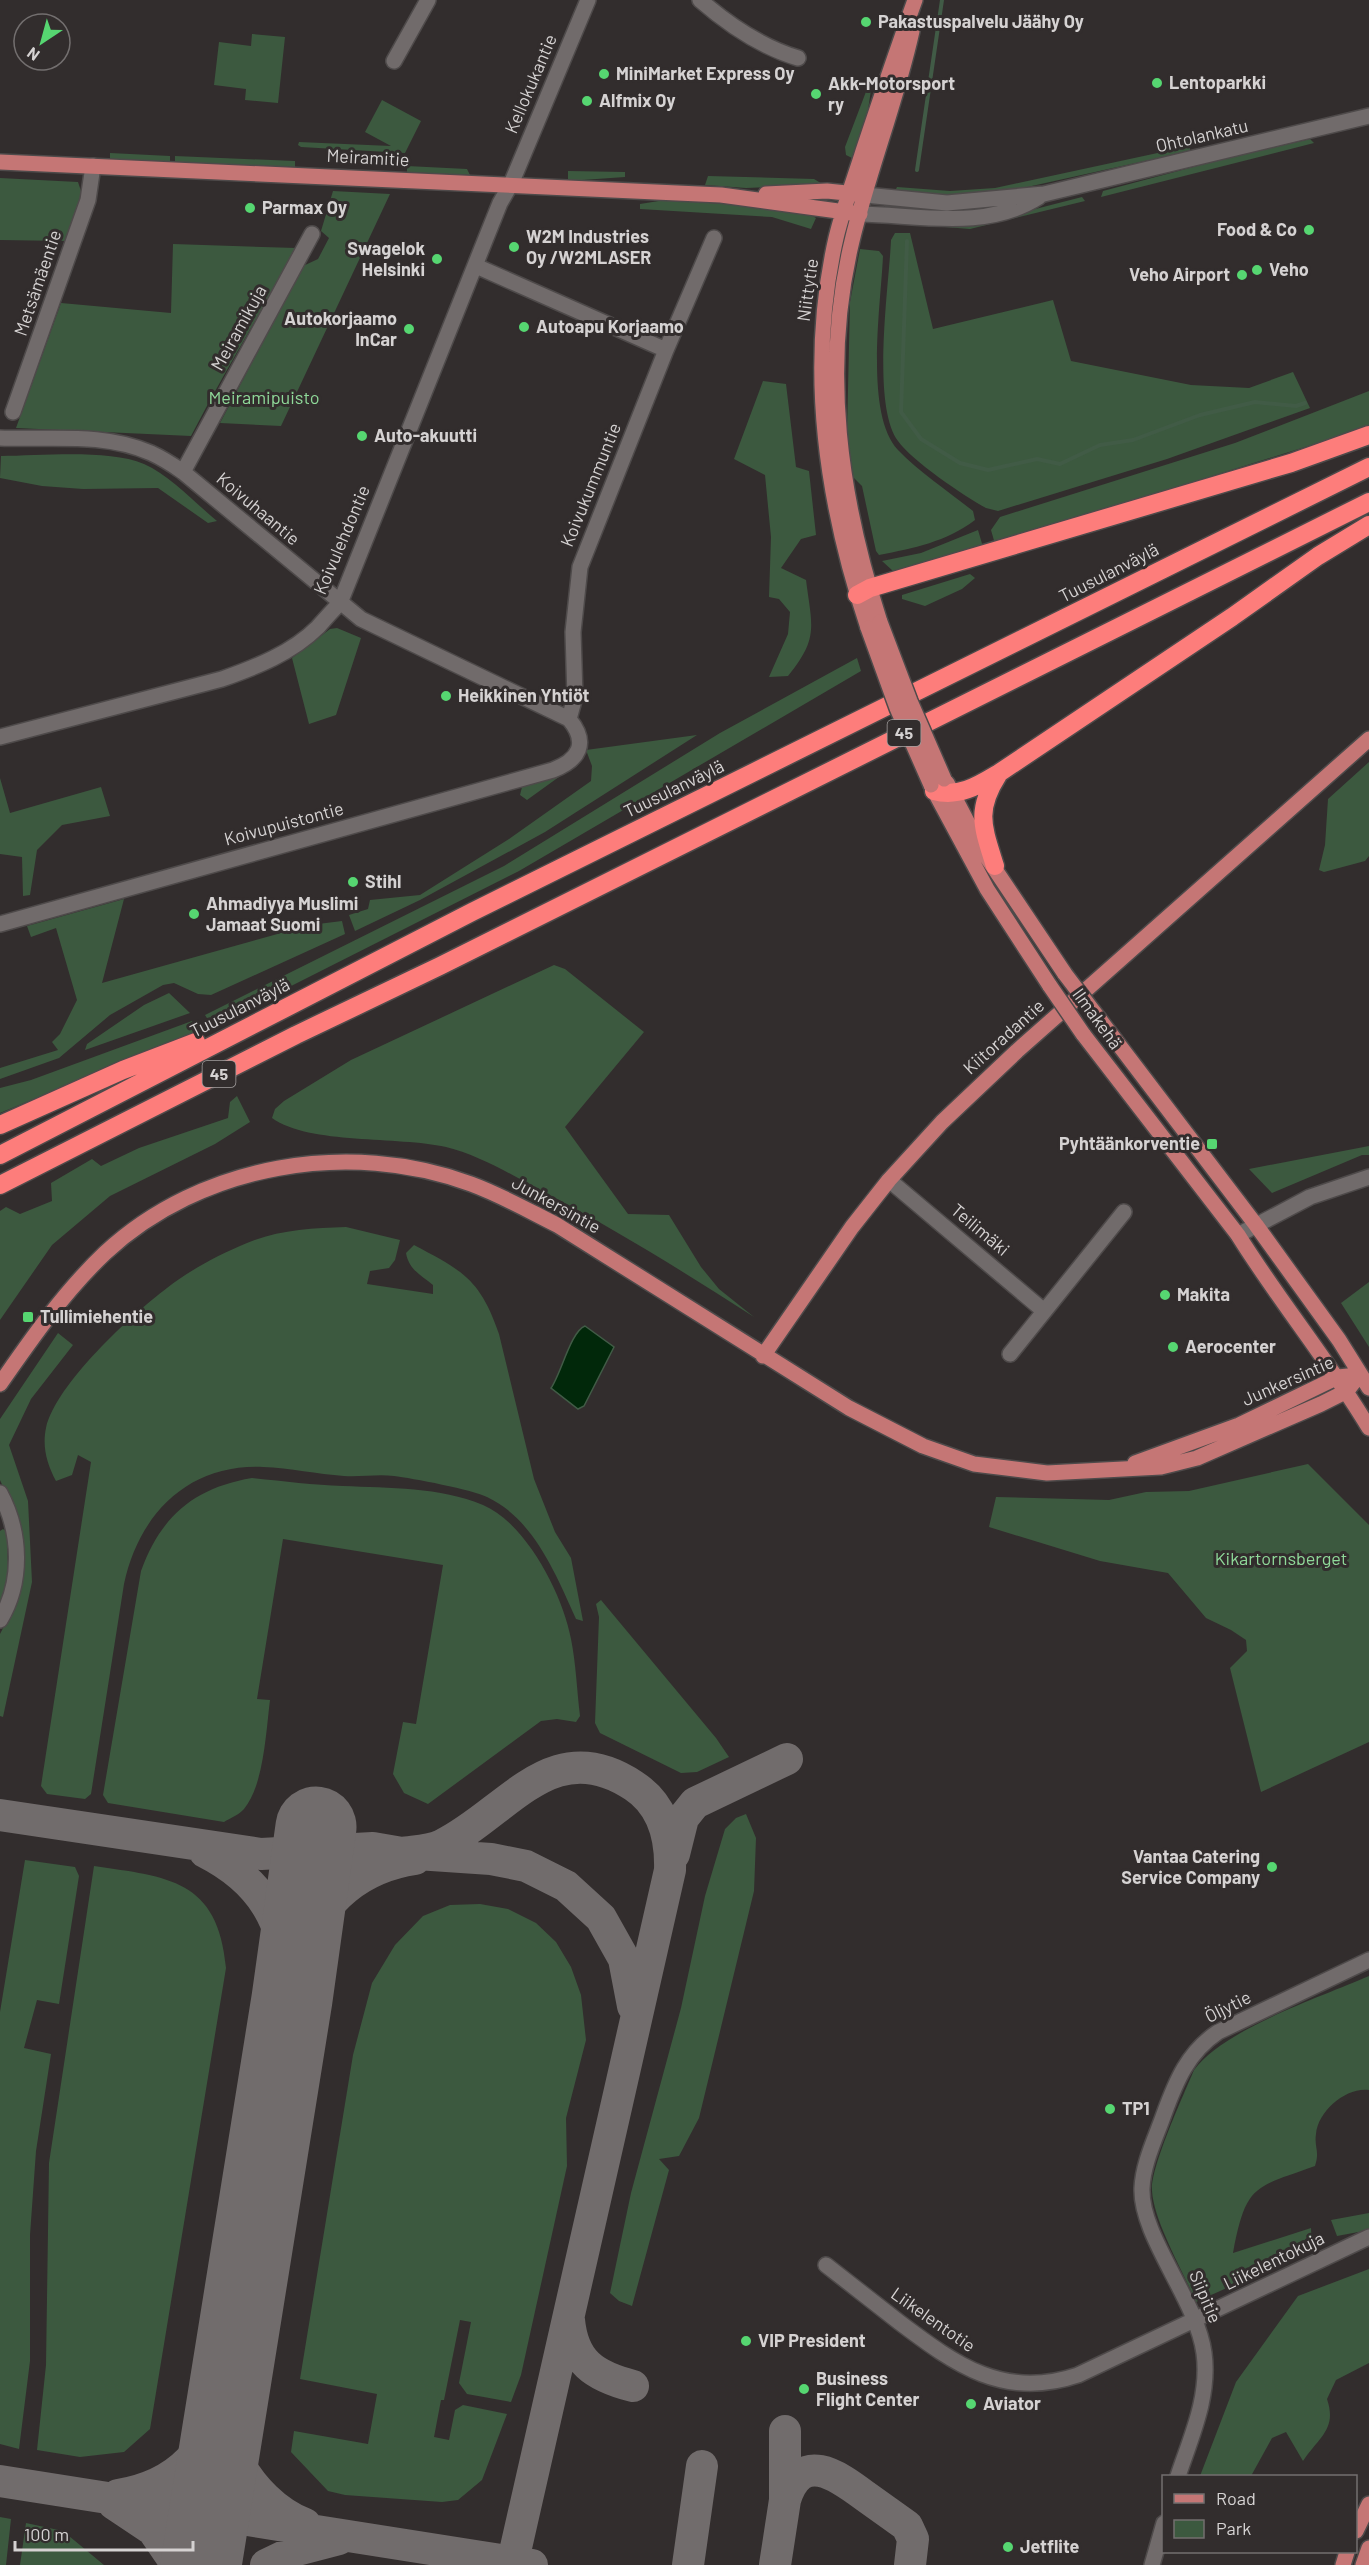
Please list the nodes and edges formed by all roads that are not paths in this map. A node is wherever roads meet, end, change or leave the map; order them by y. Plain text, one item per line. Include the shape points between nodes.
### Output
1 (428, 0) edge
2 (588, 0) edge
3 (700, 0) edge
4 (917, 0) edge
5 (717, 6) edge
6 (798, 58) dead end
7 (394, 61) dead end
8 (1369, 116) edge
9 (0, 162) edge
10 (93, 166) junction
11 (511, 184) junction
12 (849, 194) junction
13 (1044, 194) junction
14 (734, 195) junction
15 (865, 195) junction
16 (843, 212) junction
17 (860, 214) junction
18 (312, 234) dead end
19 (714, 238) dead end
20 (476, 266) junction
21 (666, 350) junction
22 (13, 412) dead end
23 (1369, 435) edge
24 (0, 438) edge
25 (1369, 466) edge
26 (183, 472) junction
27 (1369, 502) edge
28 (1369, 525) edge
29 (863, 591) junction
30 (340, 603) junction
31 (569, 719) junction
32 (0, 737) edge
33 (1369, 739) edge
34 (999, 773) junction
35 (940, 787) junction
36 (995, 866) junction
37 (0, 924) edge
38 (285, 1008) junction
39 (0, 1125) edge
40 (0, 1155) edge
41 (1369, 1177) edge
42 (889, 1180) junction
43 (0, 1185) edge
44 (1124, 1212) dead end
45 (1256, 1225) junction
46 (1238, 1235) junction
47 (1044, 1311) junction
48 (1010, 1354) dead end
49 (764, 1356) junction
50 (1360, 1374) junction
51 (1338, 1377) junction
52 (0, 1384) edge
53 (1369, 1388) edge
54 (1347, 1391) junction
55 (1369, 1428) edge
56 (1125, 1467) junction
57 (0, 1493) edge
58 (0, 1504) edge
59 (11, 1519) junction
60 (0, 1620) edge
61 (1369, 1960) edge
62 (1156, 2138) joint
63 (1369, 2237) edge
64 (826, 2265) dead end
65 (1195, 2320) junction
66 (1179, 2475) edge
67 (1369, 2504) edge
68 (1357, 2529) edge
69 (1162, 2530) edge
70 (1369, 2548) edge
71 (1152, 2565) edge
72 (1363, 2565) edge

1 - 7 street
2 - 11 street, Kellokukantie
3 - 5 street
4 - 12 main road, Niittytie
4 - 15 main road, Niittytie via 902,76
5 - 6 street via 752,39
8 - 13 street, Ohtolankatu
9 - 10 main road, Meiramitie
10 - 11 main road, Meiramitie
10 - 22 street, Metsämäentie via 84,210
11 - 14 main road, Meiramitie
11 - 20 street, Koivulehdontie
12 - 14 main road, Meiramitie via 827,191
12 - 15 main road, Meiramitie
12 - 16 main road, Niittytie
13 - 15 street, Ohtolankatu via 947,203
13 - 17 street, Ohtolankatu via 1030,203 977,218
14 - 16 main road, Meiramitie
15 - 17 main road, Niittytie
16 - 17 main road, Meiramitie
16 - 29 main road, Niittytie via 827,289 821,381 833,503
17 - 29 main road, Niittytie via 841,296 835,379 840,455
18 - 26 street, Meiramikuja
19 - 21 street, Koivukummuntie
20 - 21 street
20 - 30 street, Koivulehdontie
21 - 31 street, Koivukummuntie via 580,567 573,632 575,697
23 - 29 highway via 1291,464
24 - 26 street, Koivuhaantie via 116,442 152,453
25 - 38 highway, Tuusulanväylä / 45
26 - 30 street, Koivuhaantie
27 - 43 highway, 45
28 - 34 highway
29 - 35 main road, Ilmakehä, bridge via 874,625 910,701
30 - 31 street, Koivuhaantie via 361,619
30 - 32 street, Koivulehdontie via 317,628 255,667
31 - 37 street, Koivupuistontie via 577,729 580,744 576,757 567,765
33 - 42 main road, Kiitoradantie via 972,1091
34 - 35 highway via 973,789
34 - 36 highway via 983,805 984,836
35 - 36 main road, Ilmakehä
35 - 46 main road, Ilmakehä, bridge via 987,889 1050,986
36 - 45 main road, Ilmakehä, bridge via 1065,974
38 - 39 highway via 123,1070
38 - 40 highway, Tuusulanväylä / 45
41 - 45 street via 1310,1197
42 - 47 street, Teilimäki
42 - 49 main road, Kiitoradantie via 831,1256
44 - 47 street
45 - 46 street
45 - 50 main road, Ilmakehä via 1340,1340
46 - 51 main road, Ilmakehä
47 - 48 street
49 - 52 main road, Junkersintie via 557,1225 509,1200 428,1171 336,1162 255,1172 208,1188 136,1229 106,1252 71,1289
49 - 56 main road, Junkersintie via 849,1408 912,1440 974,1464 1047,1473
50 - 51 main road, Junkersintie
50 - 53 main road, Ilmakehä
50 - 54 main road, Junkersintie
51 - 54 main road, Ilmakehä
51 - 56 main road, Junkersintie via 1239,1425
54 - 55 main road, Ilmakehä
54 - 56 main road, Junkersintie via 1197,1458 1161,1467
57 - 59 street
58 - 59 street
59 - 60 street via 17,1554 10,1598
61 - 62 street, Öljytie via 1218,2032 1201,2044 1185,2063
62 - 65 street, Siipitie via 1143,2179 1143,2202
63 - 65 street, Liikelentokuja
64 - 65 street, Liikelentotie via 949,2358 977,2374 1008,2382 1038,2384 1064,2379
65 - 66 street, Siipitie via 1206,2383
67 - 68 main road
69 - 71 street
70 - 72 main road

